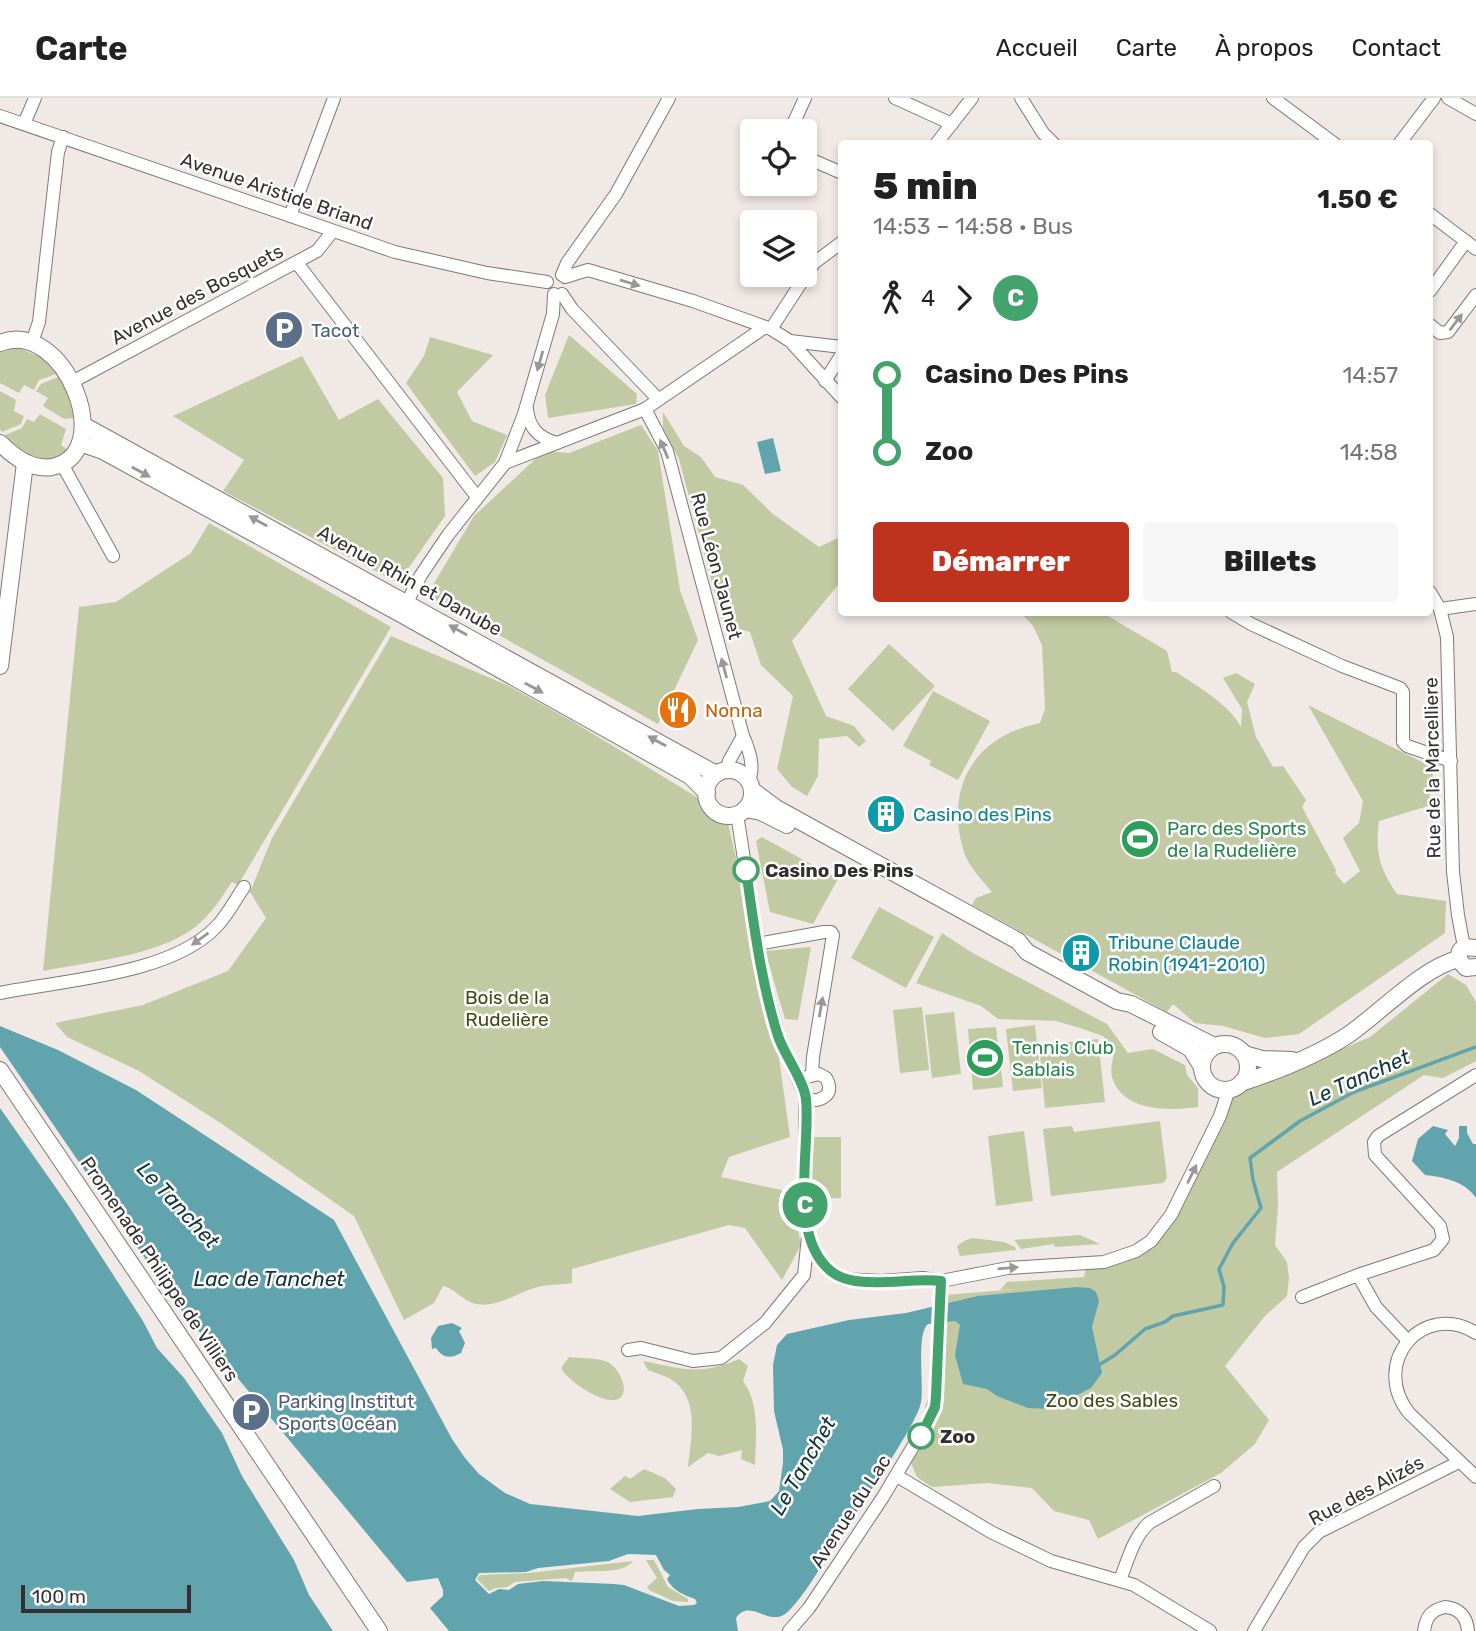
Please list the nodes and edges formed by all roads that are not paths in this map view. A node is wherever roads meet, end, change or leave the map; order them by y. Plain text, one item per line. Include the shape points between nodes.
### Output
1 (35, 98) edge
2 (334, 98) edge
3 (669, 98) edge
4 (805, 98) edge
5 (895, 98) edge
6 (972, 98) edge
7 (1021, 98) edge
8 (1273, 98) edge
9 (1434, 98) edge
10 (1448, 98) edge
11 (1476, 114) edge
12 (0, 116) edge
13 (795, 119) edge
14 (24, 124) junction
15 (952, 124) junction
16 (63, 137) junction
17 (939, 140) edge
18 (1050, 140) edge
19 (1330, 140) edge
20 (1402, 140) edge
21 (817, 162) edge
22 (838, 171) edge
23 (290, 216) junction
24 (1433, 216) edge
25 (333, 231) junction
26 (838, 245) edge
27 (1471, 245) edge
28 (297, 263) junction
29 (563, 276) junction
30 (547, 282) junction
31 (1433, 288) edge
32 (558, 294) junction
33 (1476, 295) edge
34 (1433, 327) edge
35 (768, 328) junction
36 (790, 341) junction
37 (0, 342) edge
38 (32, 342) junction
39 (838, 347) edge
40 (838, 360) edge
41 (825, 381) junction
42 (72, 382) junction
43 (838, 394) edge
44 (658, 399) junction
45 (527, 405) junction
46 (645, 409) junction
47 (83, 425) junction
48 (0, 443) edge
49 (80, 443) junction
50 (556, 443) junction
51 (25, 463) junction
52 (505, 463) junction
53 (62, 464) junction
54 (477, 497) junction
55 (113, 556) dead end
56 (1433, 597) edge
57 (1476, 604) edge
58 (404, 608) junction
59 (1440, 609) junction
60 (1238, 616) edge
61 (0, 666) edge
62 (743, 736) junction
63 (1451, 761) junction
64 (722, 772) junction
65 (750, 785) junction
66 (707, 793) junction
67 (741, 811) junction
68 (244, 887) dead end
69 (757, 944) junction
70 (1466, 951) edge
71 (1027, 952) junction
72 (1475, 971) edge
73 (0, 993) edge
74 (1117, 1001) junction
75 (1214, 1046) junction
76 (1244, 1054) junction
77 (1298, 1060) junction
78 (1202, 1067) junction
79 (0, 1070) edge
80 (812, 1074) junction
81 (1476, 1075) edge
82 (801, 1085) junction
83 (1235, 1086) junction
84 (806, 1100) junction
85 (808, 1236) junction
86 (827, 1266) junction
87 (804, 1275) junction
88 (1358, 1275) junction
89 (941, 1281) junction
90 (1303, 1297) dead end
91 (1476, 1333) edge
92 (1408, 1341) junction
93 (628, 1350) dead end
94 (1460, 1462) junction
95 (897, 1476) junction
96 (1476, 1477) edge
97 (1214, 1486) dead end
98 (1120, 1580) junction
99 (797, 1628) edge
100 (379, 1631) edge
101 (1210, 1631) edge
102 (1254, 1631) edge
103 (1424, 1631) edge
104 (1468, 1631) edge

1 - 14 street
2 - 23 street
3 - 29 street via 616,194 567,262
4 - 13 street
5 - 15 street
6 - 15 street
7 - 18 street
8 - 19 street
9 - 20 street
10 - 11 street
12 - 14 street, Avenue Aristide Briand
14 - 16 street, Avenue Aristide Briand
15 - 17 street
16 - 23 street, Avenue Aristide Briand
16 - 38 street via 39,322
21 - 22 street
23 - 25 street, Avenue Aristide Briand
24 - 27 street
25 - 28 street, Avenue des Bosquets via 317,251
25 - 30 street, Avenue Aristide Briand via 439,263
26 - 35 street via 814,263
27 - 31 street
28 - 42 street, Avenue des Bosquets
28 - 54 street
29 - 30 street via 553,274
29 - 32 street via 568,286
29 -> 35 street via 588,270
30 - 32 street via 547,288
32 - 44 street
32 -> 45 street
34 -> 33 street via 1448,332
35 - 36 street
35 - 44 street
36 - 39 street
36 - 41 street
37 - 38 street
38 - 42 street via 56,360
40 - 41 street
41 - 43 street
42 - 47 street
44 - 46 street
45 - 50 street via 528,421 536,433
45 - 52 street
46 - 50 street
62 -> 46 street, Rue Léon Jaunet via 667,451
47 - 49 street
58 -> 47 street, Avenue Rhin et Danube
48 - 51 street
49 - 53 street
49 -> 58 street, Avenue Rhin et Danube
50 - 52 street
51 - 53 street via 38,467
51 - 61 street
52 - 54 street
53 - 55 street
54 - 58 street
56 - 59 street, Rue de la Marcelliere
57 - 59 street
64 -> 58 street, Avenue Rhin et Danube
58 -> 66 street, Avenue Rhin et Danube via 690,776
59 - 63 street, Rue de la Marcelliere via 1449,653
60 - 63 street via 1400,688 1403,743
62 - 64 street
62 - 65 street, Rue Léon Jaunet via 752,772
63 - 70 street, Rue de la Marcelliere via 1453,872
64 - 65 street via 737,771
64 - 66 street via 708,785
65 - 67 street via 752,797
65 - 71 street via 776,808 1018,941
66 - 67 street via 718,812
67 - 69 street
67 - 71 street via 772,817 1014,950
68 -> 73 street via 217,926 184,950 124,970
80 -> 69 street via 833,935 824,932
69 - 82 street via 779,1037
70 - 72 street via 1462,967
70 - 77 street via 1438,966 1347,1035
71 - 74 street
74 - 75 street
74 - 78 street via 1128,1013 1191,1049
75 - 76 street via 1232,1045
75 - 78 street via 1205,1054
76 - 77 street
76 - 83 street via 1247,1072
77 - 83 street
78 - 83 street via 1216,1088
79 - 100 street, Promenade Philippe de Villiers
80 - 82 street
80 - 84 street via 826,1078 830,1089 821,1100
81 - 88 street via 1374,1142 1375,1155 1435,1219 1443,1239 1434,1250
82 - 84 street
89 -> 83 street via 1008,1268 1104,1262 1136,1251 1151,1241 1171,1215
84 - 85 street
85 - 86 street
85 - 87 street
86 - 87 street
86 - 89 street via 844,1279
87 - 93 street via 765,1323 721,1358 694,1361 641,1348
88 - 90 street
88 - 92 street via 1376,1307
89 - 95 street, Avenue du Lac via 935,1407
91 - 92 street via 1444,1324 1427,1328
92 - 94 street, Rue des Alizés via 1395,1368 1397,1393 1409,1413
94 - 96 street, Rue des Alizés
94 - 102 street, Rue des Alizés via 1319,1532 1304,1547
95 - 98 street via 990,1532 1051,1561
95 - 99 street, Avenue du Lac
97 - 98 street via 1142,1529
98 - 101 street
103 - 104 street via 1430,1614 1445,1607 1459,1611

